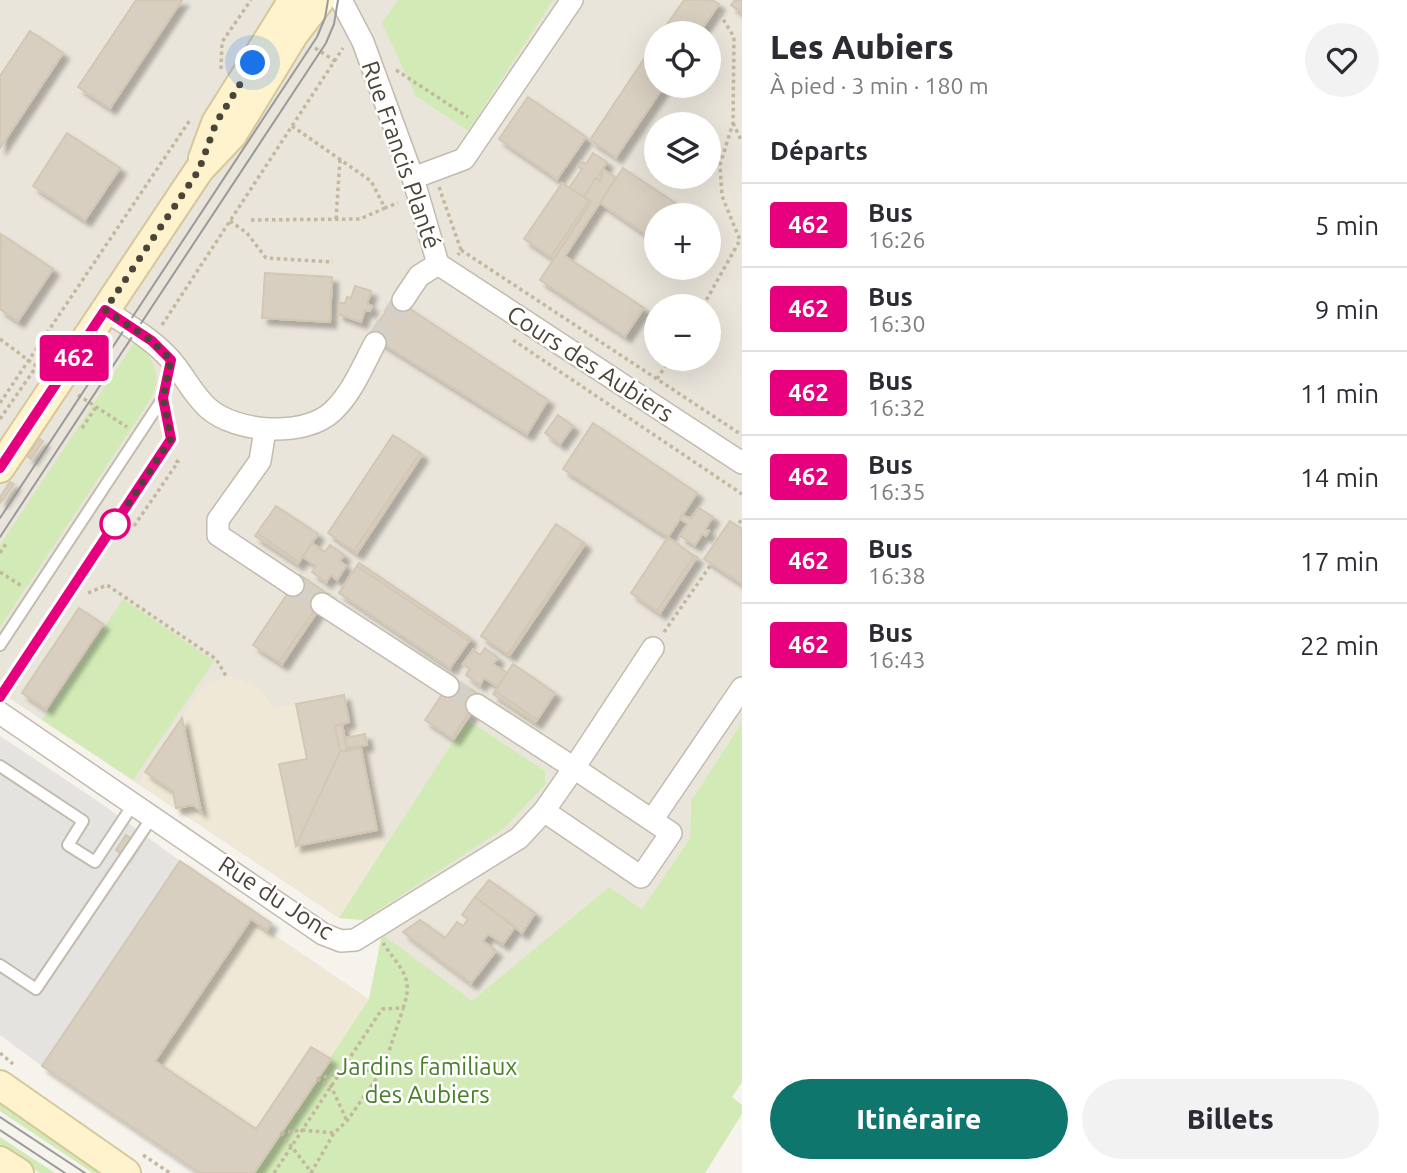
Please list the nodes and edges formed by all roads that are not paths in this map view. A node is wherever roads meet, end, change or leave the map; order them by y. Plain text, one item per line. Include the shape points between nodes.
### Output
1 (293, 0) edge
2 (320, 0) edge
3 (341, 0) edge
4 (572, 0) edge
5 (199, 170) junction
6 (415, 187) junction
7 (438, 264) junction
8 (403, 300) tunnel mouth
9 (105, 310) junction
10 (375, 343) tunnel mouth
11 (171, 360) junction
12 (163, 398) junction
13 (265, 429) junction
14 (742, 463) edge
15 (0, 468) edge
16 (293, 585) tunnel mouth
17 (322, 604) tunnel mouth
18 (0, 645) edge
19 (653, 648) road end
20 (448, 686) tunnel mouth
21 (742, 688) edge
22 (0, 697) edge
23 (477, 705) tunnel mouth
24 (0, 713) edge
25 (0, 766) edge
26 (573, 768) junction
27 (134, 803) junction
28 (544, 811) junction
29 (153, 816) junction
30 (652, 820) junction
31 (0, 965) edge
32 (0, 1085) edge
33 (0, 1161) edge
34 (19, 1173) edge
35 (126, 1173) edge

1 - 5 street via 216,123
2 - 5 street via 232,135
3 - 6 street, Rue Francis Planté via 356,25
4 - 6 street via 464,159
5 - 9 street
6 - 7 street, Rue Francis Planté
7 - 8 street, Rue Francis Planté via 419,276
7 - 14 street, Cours des Aubiers
9 - 11 street via 152,341
9 - 15 street via 47,374
10 - 13 street via 350,391 332,413 311,424
11 - 12 lane
11 - 13 street via 210,410 234,424
12 - 18 lane
12 - 22 lane via 171,439
13 - 16 street via 260,461 218,520 218,536
17 - 20 street
19 - 26 street, Rue du Jonc
21 - 30 street
23 - 26 street
24 - 27 street, Rue du Jonc
25 - 27 lane via 83,821 68,845 95,862
26 - 28 street, Rue du Jonc
26 - 30 street
27 - 29 street, Rue du Jonc
28 - 29 street, Rue du Jonc via 519,838 355,940 341,941 323,934
28 - 30 street via 641,877 671,833
29 - 31 lane via 36,989
32 - 35 street
33 - 34 street

